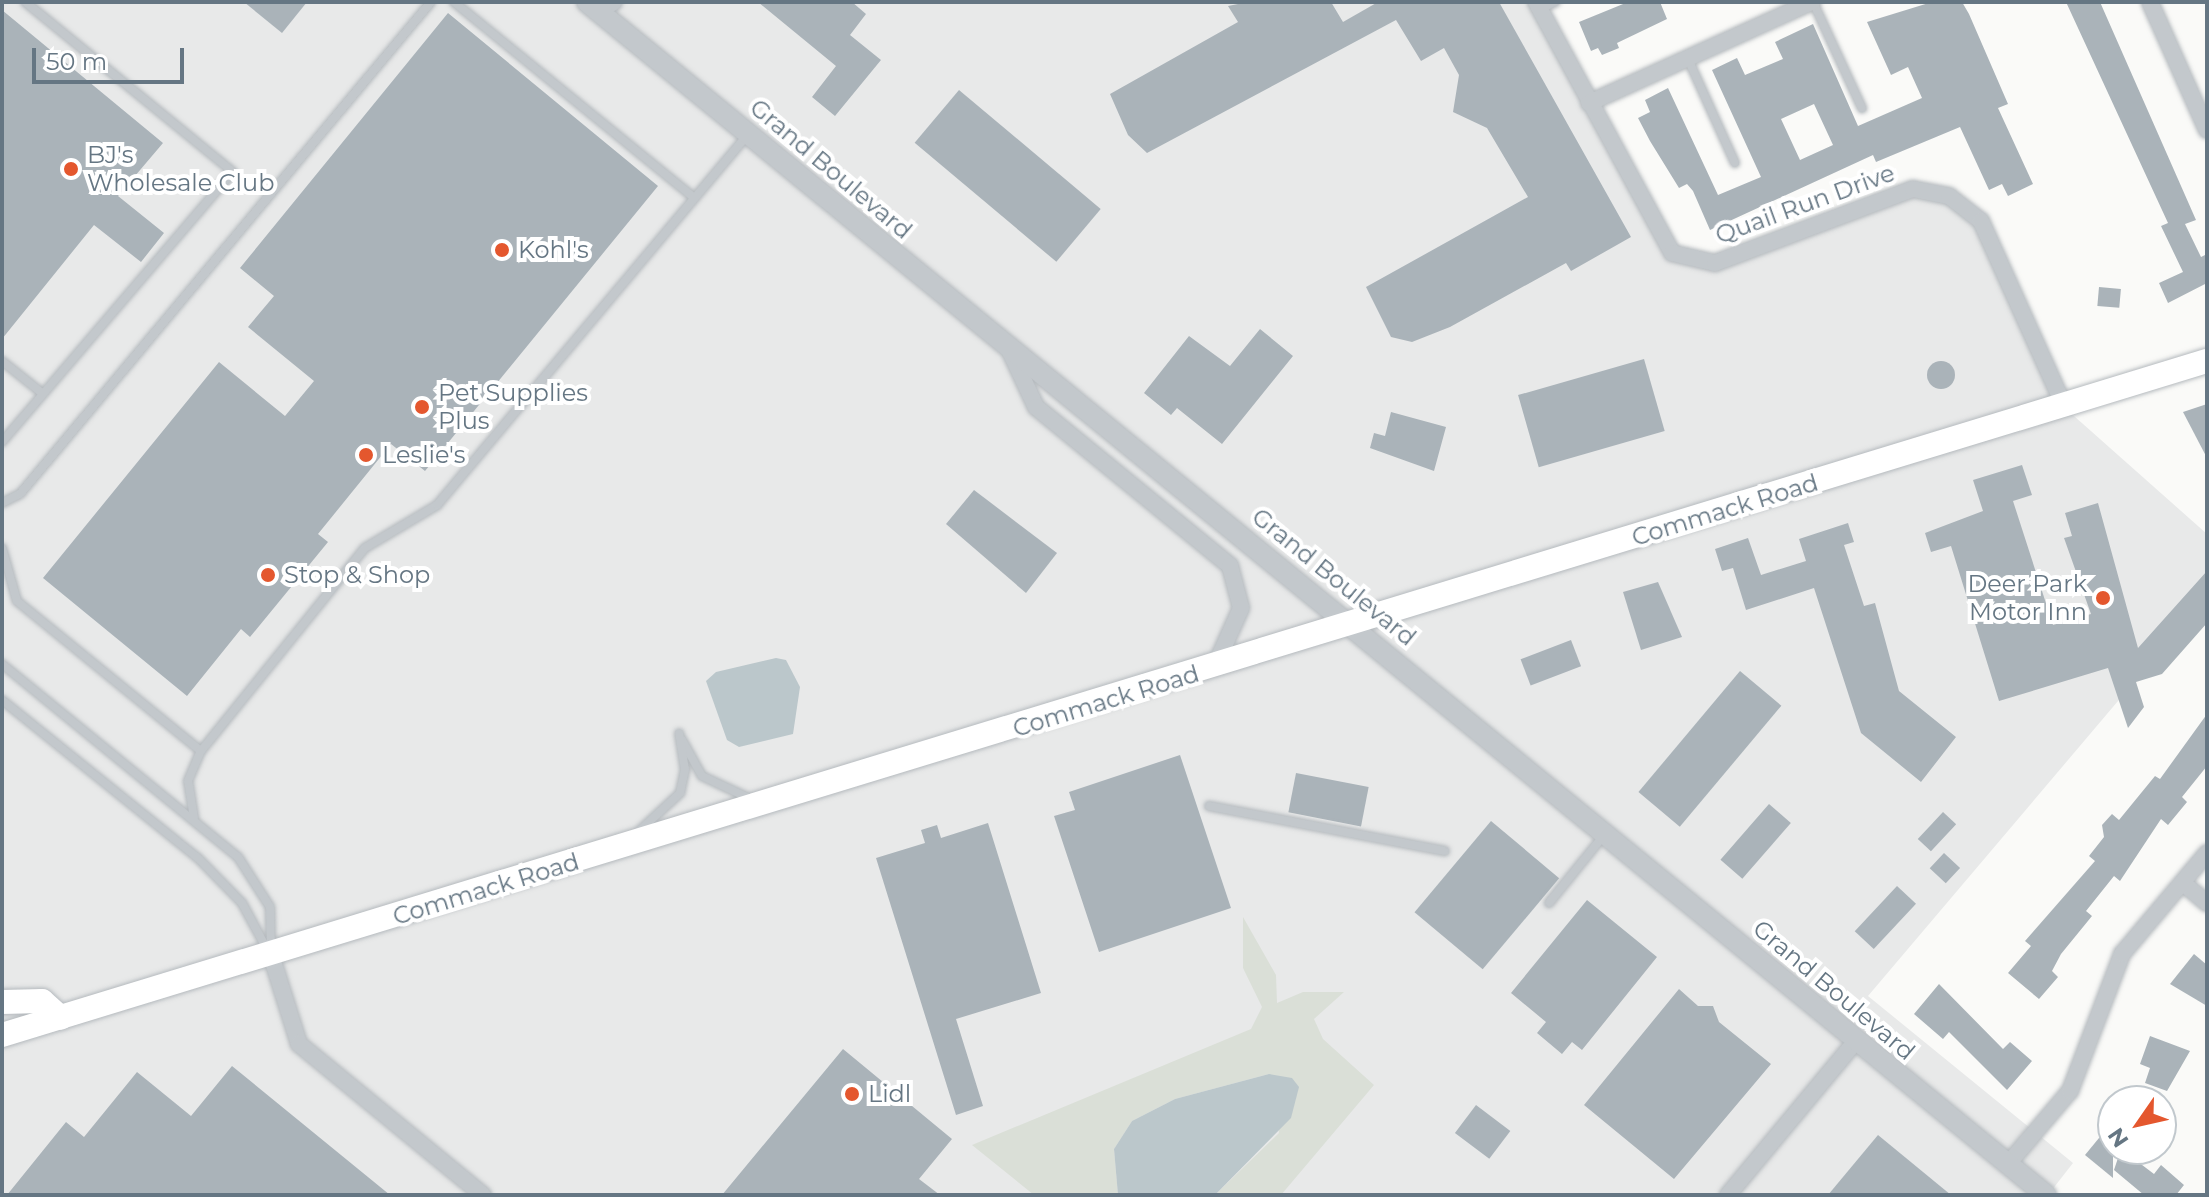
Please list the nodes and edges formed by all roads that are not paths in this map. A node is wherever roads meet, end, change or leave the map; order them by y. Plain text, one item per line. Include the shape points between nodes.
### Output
1 (25, 2) edge
2 (431, 2) edge
3 (454, 2) edge
4 (1813, 2) edge
5 (2150, 2) edge
6 (1543, 4) edge
7 (600, 5) edge
8 (1687, 58) junction
9 (1589, 103) junction
10 (1862, 108) dead end
11 (2207, 130) edge
12 (748, 134) junction
13 (1735, 163) dead end
14 (694, 198) junction
15 (1009, 349) junction
16 (2, 361) edge
17 (2207, 361) edge
18 (42, 393) junction
19 (2065, 408) junction
20 (2, 442) edge
21 (2, 503) edge
22 (2, 548) edge
23 (1354, 626) junction
24 (2, 664) edge
25 (1214, 669) junction
26 (2, 700) edge
27 (201, 751) junction
28 (765, 804) junction
29 (1209, 806) dead end
30 (194, 819) junction
31 (1605, 834) junction
32 (619, 848) junction
33 (1445, 851) dead end
34 (2207, 853) edge
35 (2183, 883) junction
36 (1549, 903) dead end
37 (2207, 903) edge
38 (271, 955) junction
39 (2, 1002) edge
40 (61, 1018) junction
41 (2, 1035) edge
42 (1855, 1042) junction
43 (2008, 1164) junction
44 (483, 1195) edge
45 (1728, 1195) edge
46 (2046, 1195) edge

1 - 18 lane via 233,172
2 - 21 lane via 20,494
3 - 14 lane
4 - 8 street
4 - 10 lane
5 - 11 street
6 - 9 street, Quail Run Drive
7 - 12 street, Grand Boulevard
8 - 9 street
8 - 13 lane
9 - 19 street, Quail Run Drive via 1663,245 1681,259 1733,258 1913,189 1949,196 1981,221
12 - 14 lane
12 - 15 street, Grand Boulevard
14 - 27 lane via 437,505 365,548
15 - 23 street, Grand Boulevard
15 - 25 street via 1036,407 1230,566 1241,608
16 - 18 lane
17 - 19 main road, Commack Road
18 - 20 lane
19 - 23 main road, Commack Road
22 - 27 lane via 17,601
23 - 25 main road, Commack Road
23 - 31 street, Grand Boulevard
24 - 30 lane
25 - 28 main road, Commack Road
26 - 38 lane via 198,858 242,903
27 - 30 lane via 188,781
28 - 32 main road, Commack Road
28 - 32 lane via 702,776 679,733 685,770 680,793
29 - 33 lane
30 - 38 lane via 238,857 270,907
31 - 36 lane
31 - 42 street, Grand Boulevard
32 - 38 main road, Commack Road
34 - 35 street
35 - 37 street
35 - 43 street via 2122,954 2070,1091
38 - 40 main road, Commack Road
38 - 44 street via 299,1044
39 - 40 main road via 42,1001
40 - 41 main road, Commack Road
42 - 43 street, Grand Boulevard
42 - 45 street
43 - 46 street, Grand Boulevard

